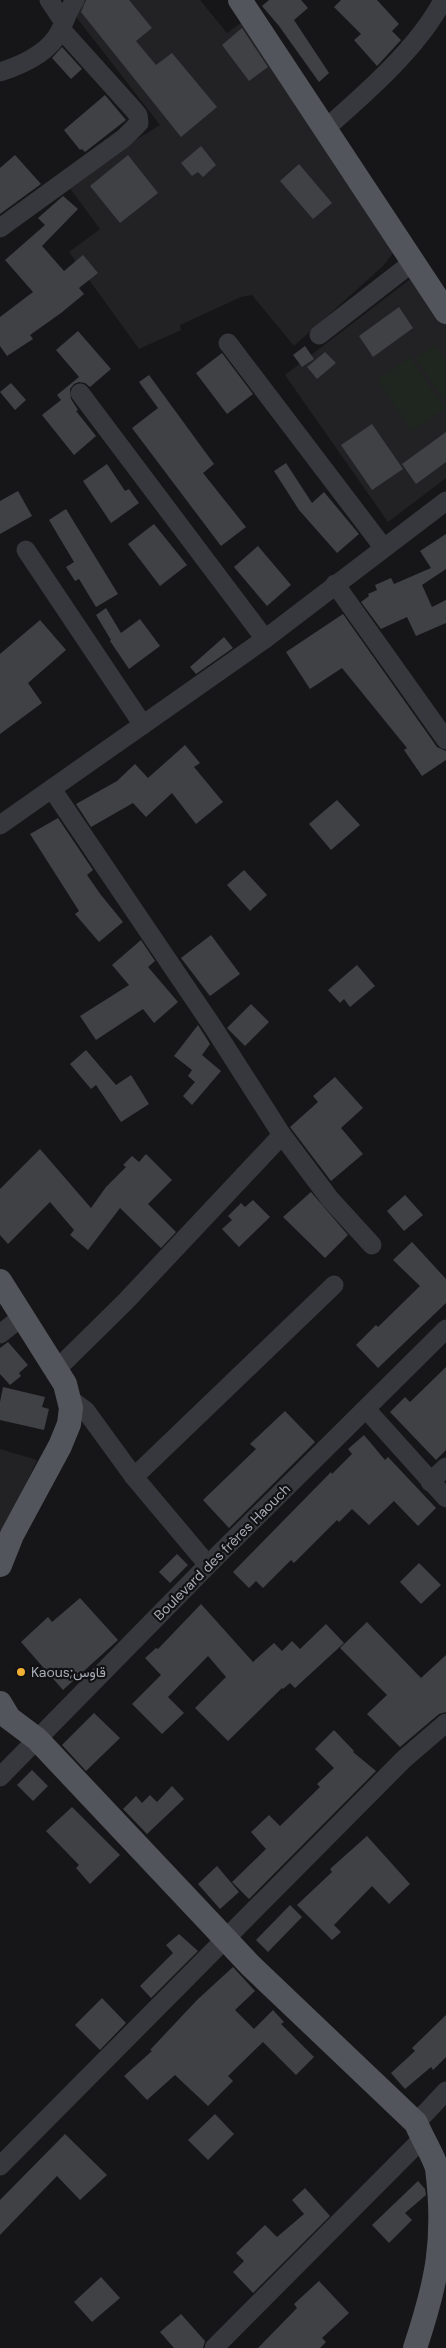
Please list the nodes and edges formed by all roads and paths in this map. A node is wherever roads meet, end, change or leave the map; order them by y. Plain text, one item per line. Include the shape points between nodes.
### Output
1 (49, 0) edge
2 (75, 0) edge
3 (240, 0) edge
4 (444, 0) edge
5 (62, 25) junction
6 (0, 72) edge
7 (325, 130) junction
8 (0, 228) edge
9 (413, 262) junction
10 (446, 312) edge
11 (319, 335) dead end
12 (228, 343) dead end
13 (80, 393) dead end
14 (446, 501) edge
15 (382, 548) junction
16 (26, 550) dead end
17 (335, 584) junction
18 (265, 639) junction
19 (143, 725) junction
20 (446, 740) edge
21 (52, 789) junction
22 (0, 825) edge
23 (282, 1135) junction
24 (372, 1245) dead end
25 (0, 1281) edge
26 (334, 1285) dead end
27 (23, 1316) junction
28 (446, 1329) edge
29 (0, 1334) edge
30 (58, 1373) junction
31 (71, 1400) junction
32 (366, 1409) junction
33 (52, 1458) junction
34 (446, 1467) edge
35 (134, 1477) junction
36 (430, 1482) junction
37 (446, 1498) edge
38 (0, 1565) edge
39 (208, 1565) junction
40 (0, 1703) edge
41 (446, 1723) edge
42 (37, 1739) junction
43 (0, 1777) edge
44 (226, 1940) junction
45 (446, 2091) edge
46 (419, 2131) junction
47 (0, 2166) edge
48 (445, 2252) edge
49 (214, 2348) edge
50 (414, 2348) edge

1 - 5 street
2 - 5 street
3 - 7 main road
4 - 7 street via 412,44
5 - 6 street via 55,40 37,55
5 - 8 street via 138,115 139,123 124,138
7 - 9 main road
9 - 10 main road
9 - 11 street
12 - 15 street
13 - 18 street
14 - 15 street
15 - 17 street
16 - 19 street
17 - 18 street
17 - 20 street
18 - 19 street
19 - 21 street
21 - 22 street
21 - 23 street
23 - 24 street via 330,1199
23 - 30 street
25 - 27 main road
26 - 35 street
27 - 29 street
27 - 30 main road
28 - 32 street, Boulevard des frères Haouch
30 - 31 main road
30 - 33 main road
31 - 33 main road via 69,1424
31 - 35 street via 86,1411
32 - 36 street
32 - 39 street, Boulevard des frères Haouch
33 - 38 main road
34 - 36 street
35 - 39 street
36 - 37 street
39 - 42 street, Boulevard des frères Haouch
40 - 42 main road via 9,1718
41 - 44 street via 404,1759
42 - 43 street, Boulevard des frères Haouch
42 - 44 main road
44 - 46 main road
44 - 47 street
45 - 46 street
46 - 48 main road via 436,2166 444,2204
46 - 49 street
48 - 50 main road

